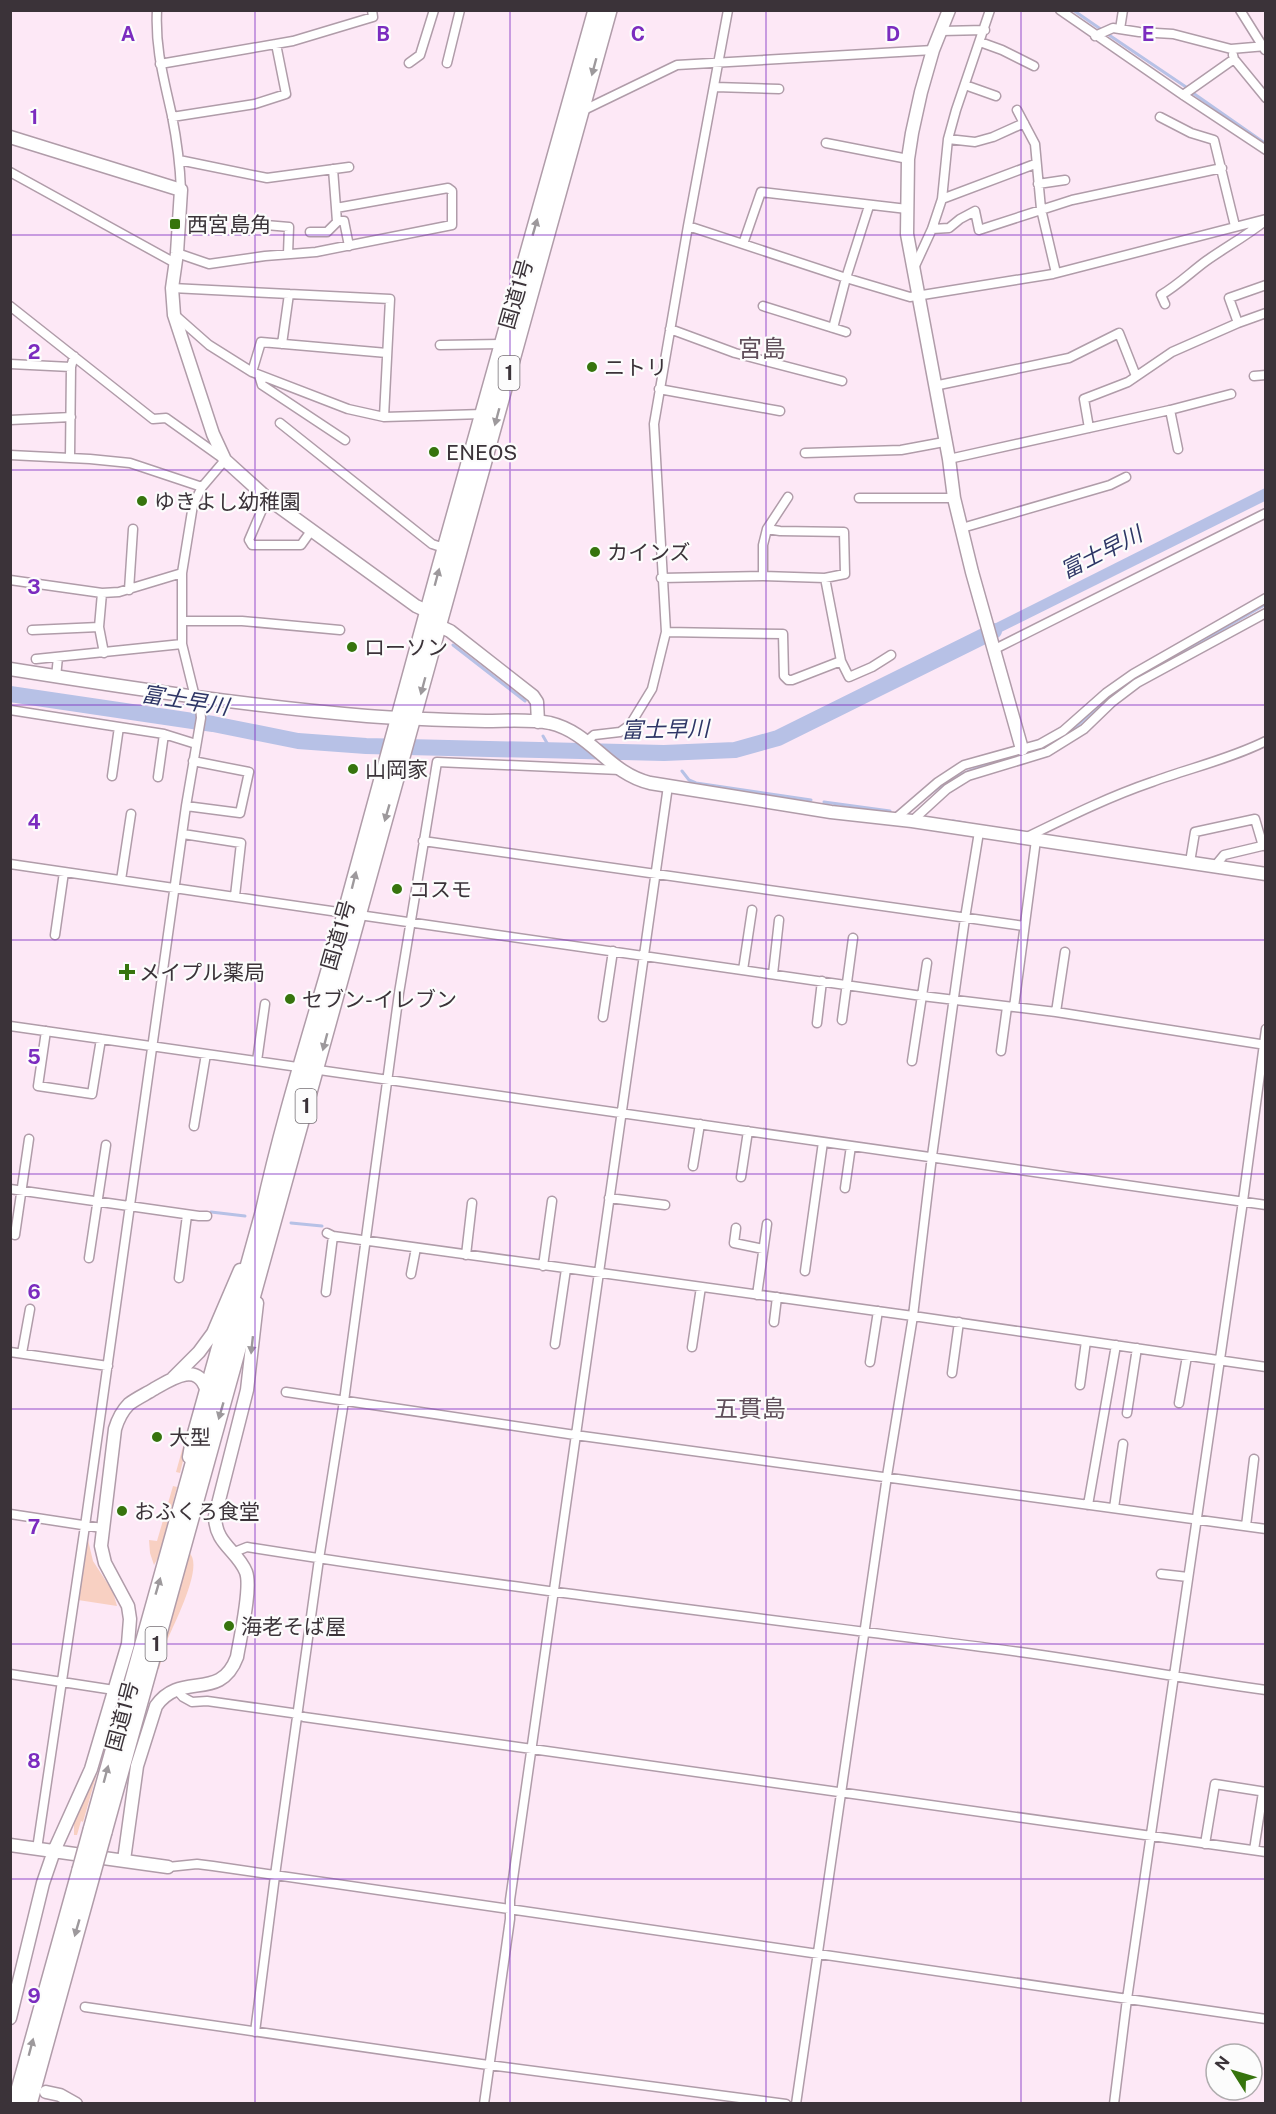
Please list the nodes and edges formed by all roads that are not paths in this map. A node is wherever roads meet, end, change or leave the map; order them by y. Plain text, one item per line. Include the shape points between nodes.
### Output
1 (372, 10) edge
2 (434, 10) edge
3 (460, 10) edge
4 (596, 10) edge
5 (609, 10) edge
6 (729, 10) edge
7 (949, 10) edge
8 (990, 10) edge
9 (1060, 10) edge
10 (1123, 10) edge
11 (1240, 10) edge
12 (155, 12) edge
13 (985, 30) junction
14 (1120, 30) junction
15 (941, 31) junction
16 (1095, 36) junction
17 (980, 42) junction
18 (276, 44) junction
19 (1264, 48) edge
20 (1231, 49) junction
21 (933, 50) junction
22 (1234, 60) junction
23 (409, 63) dead end
24 (447, 63) dead end
25 (718, 63) junction
26 (160, 64) junction
27 (1034, 66) dead end
28 (965, 85) junction
29 (715, 87) junction
30 (779, 89) dead end
31 (1182, 95) junction
32 (996, 96) dead end
33 (1266, 98) edge
34 (1017, 110) dead end
35 (582, 111) junction
36 (172, 117) junction
37 (1160, 117) dead end
38 (1024, 123) junction
39 (10, 137) edge
40 (948, 139) junction
41 (826, 143) dead end
42 (1266, 150) edge
43 (908, 159) junction
44 (179, 160) junction
45 (1035, 164) junction
46 (349, 167) dead end
47 (1222, 168) junction
48 (333, 169) junction
49 (10, 172) edge
50 (1065, 180) dead end
51 (1038, 184) junction
52 (181, 190) junction
53 (942, 199) junction
54 (869, 206) junction
55 (336, 208) junction
56 (907, 209) junction
57 (1041, 209) junction
58 (1266, 220) edge
59 (337, 221) junction
60 (254, 224) dead end
61 (688, 226) junction
62 (1235, 226) junction
63 (932, 229) junction
64 (310, 232) dead end
65 (743, 244) junction
66 (350, 246) junction
67 (288, 254) junction
68 (176, 258) junction
69 (913, 271) junction
70 (1056, 273) junction
71 (846, 278) junction
72 (1266, 285) edge
73 (172, 288) junction
74 (289, 294) junction
75 (919, 297) junction
76 (1165, 304) dead end
77 (10, 306) edge
78 (763, 306) dead end
79 (1266, 314) edge
80 (174, 315) junction
81 (1238, 323) junction
82 (832, 328) junction
83 (670, 329) junction
84 (846, 332) dead end
85 (282, 344) junction
86 (502, 344) junction
87 (440, 345) dead end
88 (387, 353) junction
89 (74, 356) junction
90 (10, 364) edge
91 (71, 367) junction
92 (256, 373) junction
93 (1266, 375) edge
94 (1136, 376) junction
95 (1254, 376) dead end
96 (842, 381) dead end
97 (934, 386) junction
98 (659, 389) junction
99 (1231, 394) dead end
100 (1170, 410) junction
101 (780, 411) dead end
102 (483, 414) junction
103 (71, 417) junction
104 (384, 417) junction
105 (10, 420) edge
106 (280, 423) dead end
107 (1089, 428) junction
108 (345, 440) dead end
109 (944, 442) junction
110 (1178, 449) dead end
111 (805, 453) dead end
112 (10, 455) edge
113 (70, 457) junction
114 (948, 459) junction
115 (225, 460) junction
116 (1126, 477) dead end
117 (202, 487) junction
118 (788, 497) dead end
119 (267, 498) junction
120 (859, 498) dead end
121 (954, 498) junction
122 (1266, 513) edge
123 (962, 528) junction
124 (133, 529) dead end
125 (767, 529) junction
126 (311, 531) junction
127 (444, 548) junction
128 (182, 573) junction
129 (763, 576) junction
130 (661, 578) junction
131 (825, 578) junction
132 (10, 580) edge
133 (129, 590) junction
134 (102, 593) junction
135 (1266, 598) edge
136 (427, 611) junction
137 (1266, 613) edge
138 (182, 621) junction
139 (99, 627) junction
140 (439, 627) junction
141 (32, 630) dead end
142 (340, 630) dead end
143 (666, 632) junction
144 (182, 644) junction
145 (994, 648) junction
146 (104, 653) junction
147 (891, 654) dead end
148 (58, 657) junction
149 (36, 659) dead end
150 (842, 660) junction
151 (10, 669) edge
152 (56, 676) junction
153 (195, 697) junction
154 (10, 710) edge
155 (398, 718) junction
156 (414, 719) junction
157 (538, 722) junction
158 (119, 727) junction
159 (164, 734) junction
160 (401, 735) junction
161 (586, 738) junction
162 (197, 740) junction
163 (1266, 741) edge
164 (1023, 755) junction
165 (193, 761) junction
166 (617, 767) junction
167 (112, 776) dead end
168 (158, 777) dead end
169 (668, 786) junction
170 (186, 806) junction
171 (130, 814) dead end
172 (895, 819) junction
173 (912, 821) junction
174 (979, 832) junction
175 (183, 834) junction
176 (1030, 839) junction
177 (423, 841) junction
178 (1264, 846) edge
179 (1190, 862) junction
180 (10, 864) edge
181 (1215, 866) junction
182 (64, 872) junction
183 (655, 874) junction
184 (1266, 874) edge
185 (121, 880) junction
186 (176, 888) junction
187 (235, 896) junction
188 (752, 910) dead end
189 (352, 914) junction
190 (965, 918) junction
191 (779, 921) dead end
192 (410, 923) junction
193 (1024, 926) junction
194 (55, 935) dead end
195 (853, 938) dead end
196 (612, 951) junction
197 (1065, 952) dead end
198 (644, 956) junction
199 (927, 963) dead end
200 (743, 970) junction
201 (773, 974) junction
202 (822, 981) junction
203 (847, 985) junction
204 (922, 996) junction
205 (955, 1000) junction
206 (265, 1004) dead end
207 (1010, 1007) junction
208 (1056, 1012) junction
209 (603, 1017) dead end
210 (842, 1020) dead end
211 (817, 1023) dead end
212 (10, 1026) edge
213 (1266, 1029) edge
214 (46, 1031) junction
215 (101, 1039) junction
216 (1264, 1045) edge
217 (153, 1046) junction
218 (1001, 1051) dead end
219 (206, 1054) junction
220 (257, 1061) junction
221 (912, 1061) dead end
222 (301, 1066) junction
223 (317, 1069) junction
224 (387, 1080) junction
225 (621, 1113) junction
226 (699, 1124) junction
227 (195, 1126) dead end
228 (748, 1131) junction
229 (29, 1139) dead end
230 (823, 1142) junction
231 (106, 1145) dead end
232 (851, 1146) junction
233 (932, 1156) junction
234 (275, 1159) junction
235 (693, 1166) dead end
236 (741, 1177) dead end
237 (845, 1188) dead end
238 (10, 1189) edge
239 (21, 1191) junction
240 (609, 1198) junction
241 (97, 1201) junction
242 (552, 1201) dead end
243 (1243, 1201) junction
244 (472, 1203) dead end
245 (665, 1205) dead end
246 (1266, 1205) edge
247 (130, 1206) junction
248 (187, 1215) junction
249 (207, 1216) dead end
250 (767, 1224) dead end
251 (736, 1228) dead end
252 (15, 1235) dead end
253 (364, 1240) junction
254 (416, 1248) junction
255 (764, 1249) junction
256 (466, 1255) junction
257 (89, 1258) dead end
258 (261, 1266) junction
259 (543, 1266) junction
260 (566, 1269) junction
261 (240, 1270) junction
262 (805, 1271) dead end
263 (599, 1273) junction
264 (411, 1274) dead end
265 (178, 1278) dead end
266 (701, 1287) junction
267 (326, 1292) dead end
268 (757, 1295) junction
269 (777, 1297) junction
270 (30, 1309) dead end
271 (878, 1311) junction
272 (913, 1316) junction
273 (774, 1322) dead end
274 (959, 1322) junction
275 (1086, 1341) junction
276 (555, 1344) dead end
277 (1116, 1346) junction
278 (692, 1347) dead end
279 (1137, 1348) junction
280 (10, 1352) edge
281 (22, 1353) junction
282 (1187, 1356) junction
283 (1220, 1360) junction
284 (870, 1362) dead end
285 (108, 1366) junction
286 (1266, 1367) edge
287 (952, 1373) dead end
288 (172, 1378) junction
289 (230, 1379) junction
290 (1080, 1385) dead end
291 (206, 1389) junction
292 (285, 1392) dead end
293 (344, 1401) junction
294 (243, 1403) junction
295 (1179, 1403) dead end
296 (1127, 1413) dead end
297 (576, 1434) junction
298 (1123, 1444) dead end
299 (1254, 1459) dead end
300 (887, 1476) junction
301 (1088, 1505) junction
302 (181, 1506) junction
303 (1114, 1509) junction
304 (10, 1514) edge
305 (1196, 1519) junction
306 (85, 1526) junction
307 (1246, 1526) junction
308 (102, 1528) junction
309 (1266, 1529) edge
310 (232, 1553) junction
311 (319, 1559) junction
312 (1161, 1574) dead end
313 (1188, 1577) junction
314 (554, 1591) junction
315 (864, 1633) junction
316 (10, 1674) edge
317 (1174, 1677) junction
318 (62, 1681) junction
319 (176, 1689) junction
320 (114, 1690) junction
321 (1266, 1690) edge
322 (298, 1714) junction
323 (532, 1750) junction
324 (1264, 1792) edge
325 (840, 1793) junction
326 (97, 1831) junction
327 (1152, 1836) junction
328 (1204, 1844) junction
329 (10, 1845) edge
330 (37, 1849) junction
331 (1254, 1850) junction
332 (54, 1851) junction
333 (1266, 1852) edge
334 (124, 1860) junction
335 (168, 1867) joint
336 (87, 1871) junction
337 (275, 1876) junction
338 (510, 1910) junction
339 (818, 1953) junction
340 (13, 1998) edge
341 (1127, 1999) junction
342 (85, 2007) dead end
343 (10, 2018) edge
344 (1266, 2019) edge
345 (255, 2032) junction
346 (489, 2064) junction
347 (46, 2092) dead end
348 (15, 2103) edge
349 (29, 2103) edge
350 (76, 2103) edge
351 (484, 2103) edge
352 (786, 2103) edge
353 (796, 2103) edge
354 (1114, 2103) edge

1 - 18 street via 373,16
2 - 23 street via 420,55
3 - 24 street
86 -> 4 highway, 国道1号 / 1
5 -> 35 highway, 国道1号 / 1
6 - 25 street
7 - 15 street
8 - 13 street
9 - 16 street
10 - 14 street
11 - 19 street
12 - 26 street
13 - 15 street
13 - 17 street
14 - 16 street via 1113,28
14 - 20 street via 1173,34
15 - 21 street
16 - 31 street
17 - 27 street
17 - 28 street
18 - 26 street
18 - 36 street via 286,94 255,104
19 - 20 street
20 - 22 street
21 - 25 street
21 - 43 street
22 - 31 street
22 - 33 street
25 - 29 street
25 - 35 street via 677,65
26 - 36 street
28 - 32 street
28 - 40 street
29 - 30 street
29 - 61 street
31 - 42 street
34 - 38 street
35 -> 140 highway, 国道1号 / 1
36 - 44 street
37 - 47 street via 1191,134 1214,140
38 - 40 street via 975,142
38 - 45 street via 1035,144
39 - 52 street
40 - 53 street
41 - 43 street
43 - 56 street
44 - 48 street via 267,178
44 - 52 street
45 - 51 street
45 - 53 street
46 - 48 street
47 - 57 street
47 - 62 street
48 - 55 street
49 - 68 street
50 - 51 street
51 - 57 street
52 - 68 street
53 - 63 street
54 - 56 street
54 - 65 street via 761,192
54 - 71 street
55 - 59 street
55 - 66 street via 444,187 452,192 452,225
56 - 69 street
57 - 63 street via 979,230 975,211 949,228
57 - 70 street
58 - 62 street
58 - 76 street via 1161,295
59 - 64 street via 327,232
59 - 66 street via 344,221
60 - 67 street via 289,227
61 - 65 street
61 - 83 street
62 - 70 street
63 - 69 street
65 - 71 street
66 - 67 street
67 - 68 street via 209,264
68 - 73 street
69 - 75 street
70 - 75 street
71 - 75 street
71 - 82 street
72 - 81 street via 1229,298
73 - 74 street
73 - 80 street
74 - 85 street
74 - 88 street via 390,299
75 - 97 street
77 - 89 street
78 - 82 street
79 - 81 street
80 - 92 street via 209,345
80 - 115 street
81 - 94 street via 1172,352
82 - 84 street
83 - 96 street via 735,353
83 - 98 street
85 - 88 street
85 - 92 street via 261,342
86 - 87 street
86 - 102 highway, 国道1号 / 1
88 - 104 street
89 - 91 street
89 - 115 street via 153,419 166,418
90 - 91 street
91 - 103 street
92 - 104 street via 348,409
92 - 108 street via 262,385
93 - 95 street
94 - 97 street via 1119,333 1069,358
94 - 107 street via 1084,399
97 - 109 street
98 - 101 street
98 - 130 street via 654,424
99 - 100 street
100 - 107 street
100 - 110 street
102 - 104 street
102 - 127 highway, 国道1号 / 1
103 - 105 street
103 - 113 street
106 - 127 street via 432,544
107 - 114 street
109 - 111 street via 901,450
109 - 114 street
112 - 113 street
113 - 117 street via 130,463
114 - 121 street
115 - 117 street
115 - 119 street
116 - 123 street
117 - 128 street via 193,505
118 - 125 street
119 - 126 street
119 - 126 street via 249,540 252,545 301,545
120 - 121 street
121 - 123 street
122 - 145 street
123 - 145 street
124 - 133 street
125 - 129 street
125 - 131 street via 844,532 845,574
126 - 136 street
136 -> 127 highway, 国道1号 / 1
128 - 133 street
128 - 138 street
129 - 130 street
129 - 131 street
130 - 143 street
131 - 150 street
132 - 134 street
133 - 134 street
134 - 139 street
135 - 164 street via 1132,674 1063,731
136 - 155 highway, 国道1号 / 1
137 - 164 street via 1137,683 1084,729 1047,752
138 - 142 street via 242,621
138 - 144 street
139 - 141 street
139 - 146 street
140 -> 156 highway, 国道1号 / 1
140 - 157 street via 450,631 533,696
143 - 150 street via 783,634 784,676 788,680
143 - 161 street via 652,689 630,725 620,732
144 - 146 street
144 - 153 street
145 - 164 street
146 - 148 street
147 - 150 street via 852,677
148 - 149 street
148 - 152 street
151 - 152 street
152 - 153 street
153 - 155 street
153 - 162 street via 201,710
154 - 158 street
155 - 156 street
155 - 160 highway, 国道1号 / 1
156 - 157 street
156 - 160 highway, 国道1号 / 1
157 - 161 street via 560,726
158 - 159 street
158 - 167 street
159 - 162 street
159 - 168 street
160 - 189 highway, 国道1号 / 1
161 - 166 street
162 - 165 street
163 - 176 street via 1120,794
164 - 172 street via 964,765
164 - 173 street via 968,776 947,789
165 - 170 street
165 - 170 street via 249,772 240,813
166 - 169 street via 639,780
166 - 177 street via 437,762
169 - 172 street
169 - 183 street
170 - 175 street
171 - 185 street
172 - 173 street
173 - 174 street
174 - 176 street
174 - 190 street
175 - 186 street
175 - 187 street via 241,843
176 - 179 street
176 - 193 street
177 - 183 street
177 - 192 street
178 - 179 street via 1255,819 1238,822 1195,832
178 - 181 street via 1224,855
179 - 181 street
180 - 182 street
181 - 184 street
182 - 185 street
182 - 194 street
183 - 190 street
183 - 198 street
185 - 186 street
186 - 187 street
186 - 217 street
187 - 189 street
188 - 200 street
189 - 192 street
189 - 222 highway, 国道1号 / 1
189 -> 223 highway, 国道1号 / 1
190 - 193 street
190 - 205 street
191 - 201 street
192 - 196 street
192 - 224 street
193 - 207 street
195 - 203 street
196 - 198 street
196 - 209 street
197 - 208 street
198 - 200 street
198 - 225 street
199 - 204 street
200 - 201 street
201 - 202 street
202 - 203 street
202 - 211 street
203 - 204 street
203 - 210 street
204 - 205 street
204 - 221 street
205 - 207 street
205 - 233 street
206 - 220 street
207 - 208 street
207 - 218 street
208 - 216 street
212 - 214 street
213 - 216 street
214 - 215 street
214 - 215 street via 38,1086 49,1088 92,1094
215 - 217 street
216 - 243 street
217 - 219 street
217 - 247 street
219 - 220 street
219 - 227 street
220 - 222 street
222 - 223 street
222 - 234 highway, 国道1号 / 1
223 - 224 street
223 - 258 highway, 国道1号 / 1
224 - 225 street
224 - 253 street
225 - 226 street
225 - 240 street
226 - 228 street
226 - 235 street
228 - 230 street
228 - 236 street
229 - 239 street
230 - 232 street
230 - 262 street
231 - 241 street
232 - 233 street
232 - 237 street
233 - 243 street
233 - 272 street
234 - 261 street
234 - 302 highway, 国道1号 / 1 via 264,1213
238 - 239 street
239 - 241 street
239 - 252 street
240 - 245 street
240 - 263 street
241 - 247 street
241 - 257 street
242 - 259 street
243 - 246 street
243 - 283 street
244 - 256 street
247 - 248 street
247 - 285 street
248 - 249 street
248 - 265 street
250 - 255 street
251 - 255 street via 734,1243
253 - 254 street
253 - 267 street via 330,1235
253 - 293 street
254 - 256 street
254 - 264 street
255 - 268 street
256 - 259 street
258 - 289 highway, 国道1号 / 1
258 -> 294 street
259 - 260 street
260 - 263 street
260 - 276 street
261 - 288 street via 207,1343
261 - 291 street
263 - 266 street
263 - 297 street
266 - 268 street
266 - 278 street
268 - 269 street
269 - 271 street
269 - 273 street
270 - 281 street
271 - 272 street
271 - 284 street
272 - 274 street
272 - 300 street
274 - 275 street
274 - 287 street
275 - 277 street
275 - 290 street
277 - 279 street
277 - 301 street
279 - 282 street
279 - 296 street
280 - 281 street
281 - 285 street
282 - 283 street
282 - 295 street
283 - 286 street
283 - 305 street
285 - 306 street
288 - 291 street via 192,1374 201,1379
288 - 308 street via 129,1405 118,1420
289 - 294 street via 242,1383
289 -> 326 highway, 国道1号 / 1
291 - 302 street via 192,1440
292 - 293 street
293 - 297 street
293 - 311 street
294 - 310 street via 215,1516 218,1535
297 - 300 street
297 - 314 street
298 - 303 street
299 - 307 street
300 - 301 street
300 - 315 street
301 - 303 street
326 -> 302 highway, 国道1号 / 1
303 - 305 street
304 - 306 street
305 - 307 street
305 - 313 street
306 - 308 street
306 - 318 street
307 - 309 street
308 - 320 street via 102,1553 128,1606 130,1619 128,1644
310 - 311 street via 247,1547
310 - 319 street via 245,1569 248,1583 234,1665 215,1683
311 - 314 street
311 - 322 street
312 - 313 street
313 - 317 street
314 - 315 street
314 - 323 street
315 - 317 street
315 - 325 street
316 - 318 street
317 - 321 street
317 - 327 street
318 - 320 street
318 - 330 street
319 - 322 street via 192,1702
319 - 334 street via 162,1698 152,1715 135,1776
320 - 332 street via 86,1784
322 - 323 street
322 - 337 street
323 - 325 street
323 - 338 street
324 - 328 street via 1215,1784
324 - 331 street
325 - 327 street
325 - 339 street
326 - 336 highway, 国道1号 / 1, bridge
327 - 328 street
327 - 341 street
328 - 331 street
329 - 330 street
330 - 332 street
331 - 333 street
332 - 334 street
332 - 340 street
334 - 335 street
335 - 337 street via 197,1864
348 -> 336 highway, 国道1号 / 1
336 -> 349 highway, 国道1号 / 1
337 - 338 street
337 - 345 street
338 - 339 street
338 - 346 street
339 - 341 street
339 - 353 street
340 - 343 street
341 - 344 street
341 - 354 street
342 - 345 street
345 - 346 street
346 - 351 street
346 - 352 street
347 - 350 street

